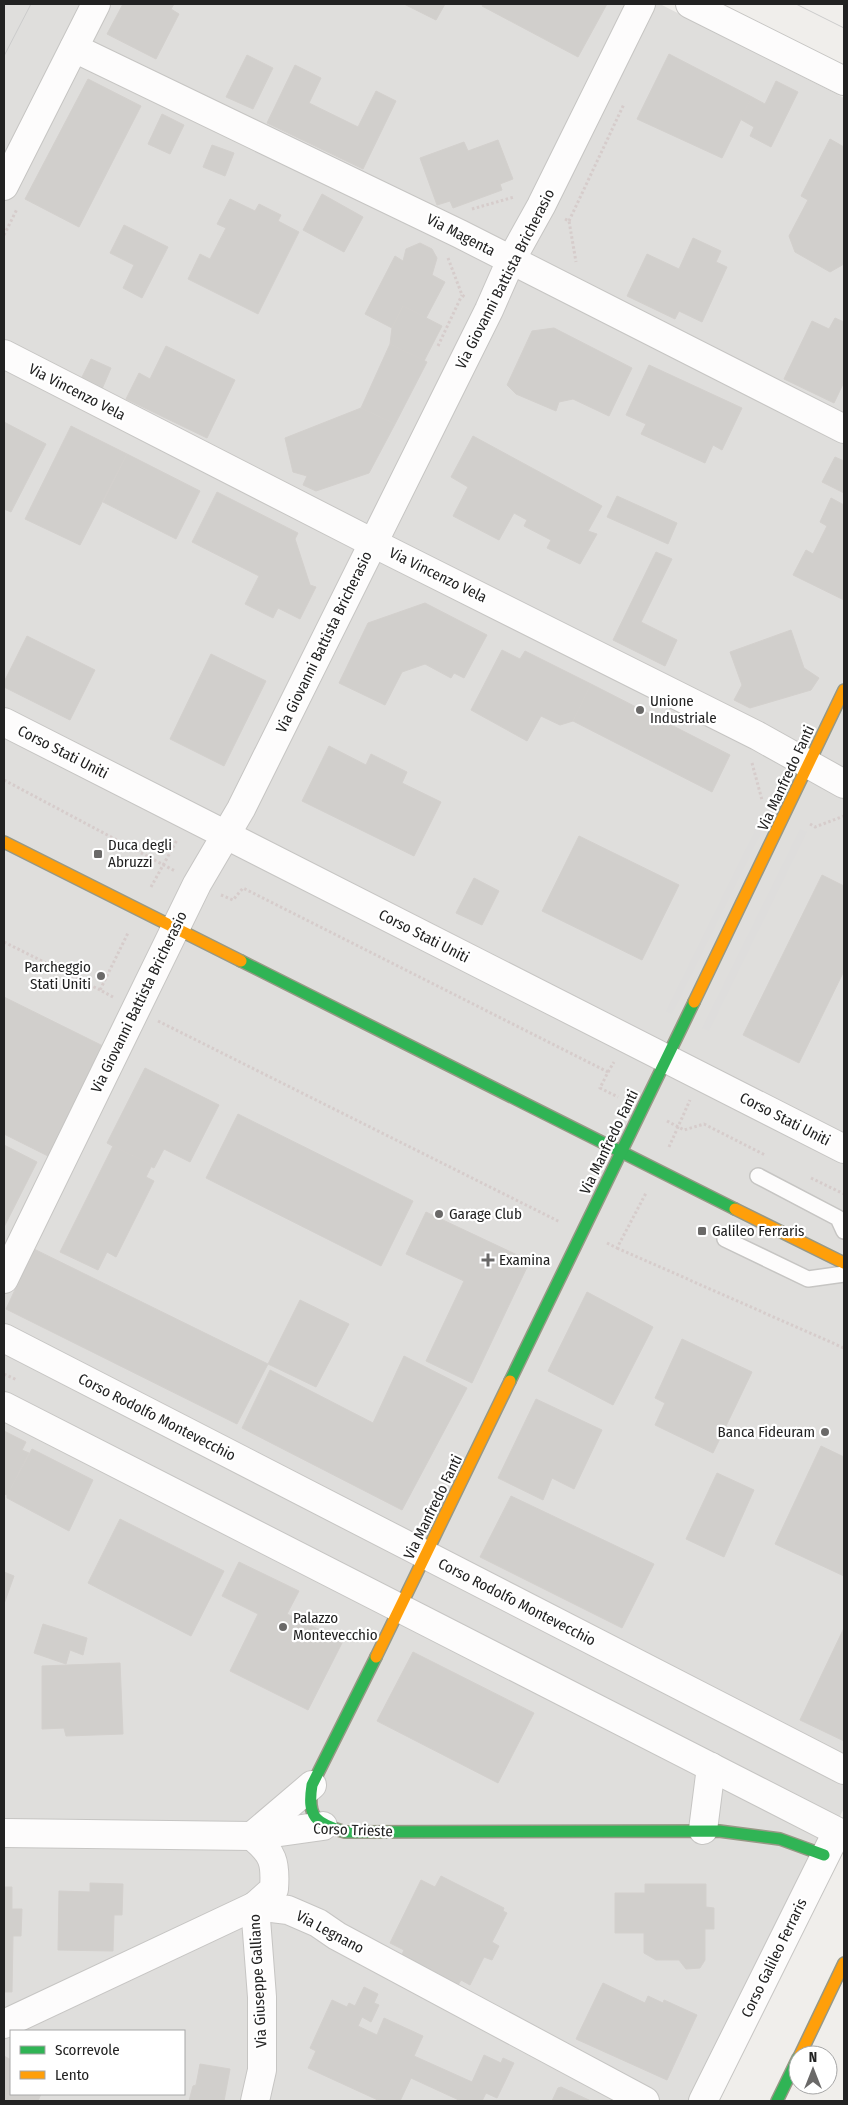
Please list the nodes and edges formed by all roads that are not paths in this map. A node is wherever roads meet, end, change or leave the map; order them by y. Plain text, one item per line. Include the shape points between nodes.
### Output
1 (96, 4) edge
2 (642, 4) edge
3 (690, 4) edge
4 (74, 48) junction
5 (844, 81) edge
6 (4, 186) edge
7 (511, 260) junction
8 (4, 354) edge
9 (844, 428) edge
10 (374, 543) junction
11 (844, 690) edge
12 (4, 722) edge
13 (809, 766) junction
14 (844, 784) edge
15 (226, 835) junction
16 (4, 842) edge
17 (176, 928) junction
18 (666, 1059) junction
19 (844, 1149) edge
20 (621, 1151) junction
21 (758, 1176) dead end
22 (844, 1231) edge
23 (725, 1239) dead end
24 (844, 1263) edge
25 (844, 1274) edge
26 (4, 1278) edge
27 (4, 1338) edge
28 (4, 1406) edge
29 (426, 1556) junction
30 (399, 1608) junction
31 (711, 1767) junction
32 (844, 1770) edge
33 (312, 1785) junction
34 (323, 1826) junction
35 (842, 1827) edge
36 (703, 1830) junction
37 (4, 1833) edge
38 (252, 1836) junction
39 (824, 1855) junction
40 (255, 1906) junction
41 (844, 1964) edge
42 (4, 2024) edge
43 (805, 2045) edge
44 (788, 2078) edge
45 (255, 2101) edge
46 (645, 2101) edge
47 (703, 2101) edge
48 (777, 2101) edge

1 - 4 street
2 - 7 street, Via Giovanni Battista Bricherasio via 542,206
3 - 5 street
4 - 6 street
4 - 7 street, Via Magenta
7 - 9 street, Via Magenta
7 - 10 street, Via Giovanni Battista Bricherasio
8 - 10 street, Via Vincenzo Vela
10 - 13 street, Via Vincenzo Vela via 758,736
10 - 15 street, Via Giovanni Battista Bricherasio
11 - 13 street, Via Manfredo Fanti
12 - 15 street, Corso Stati Uniti
13 - 14 street, Via Vincenzo Vela
13 - 18 street, Via Manfredo Fanti
15 - 17 street, Via Giovanni Battista Bricherasio
15 - 18 street, Corso Stati Uniti
16 - 17 street
17 - 20 street
17 - 26 street, Via Giovanni Battista Bricherasio
18 - 19 street, Corso Stati Uniti
18 - 20 street, Via Manfredo Fanti
20 - 24 street
20 - 29 street, Via Manfredo Fanti
21 - 22 lane via 838,1218
23 - 25 lane via 808,1279
27 - 29 street, Corso Rodolfo Montevecchio
28 - 30 street
29 - 30 street, Via Manfredo Fanti
29 - 32 street, Corso Rodolfo Montevecchio
30 - 31 street
30 - 33 street
31 - 35 street
31 - 36 street
33 - 34 street via 308,1802 311,1813
33 - 38 street
34 - 36 street, Corso Trieste via 345,1832
34 - 38 street, Corso Trieste
35 - 39 street, Corso Galileo Ferraris
36 - 39 street, Corso Trieste via 747,1832 801,1844
37 - 38 street, Corso Trieste
38 - 40 street, Via Giuseppe Galliano via 265,1847 276,1867 274,1889
39 - 47 street, Corso Galileo Ferraris
40 - 42 street
40 - 45 street, Via Giuseppe Galliano via 262,1997 262,2070
40 - 46 street, Via Legnano via 288,1910 318,1923
41 - 43 street
44 - 48 street

